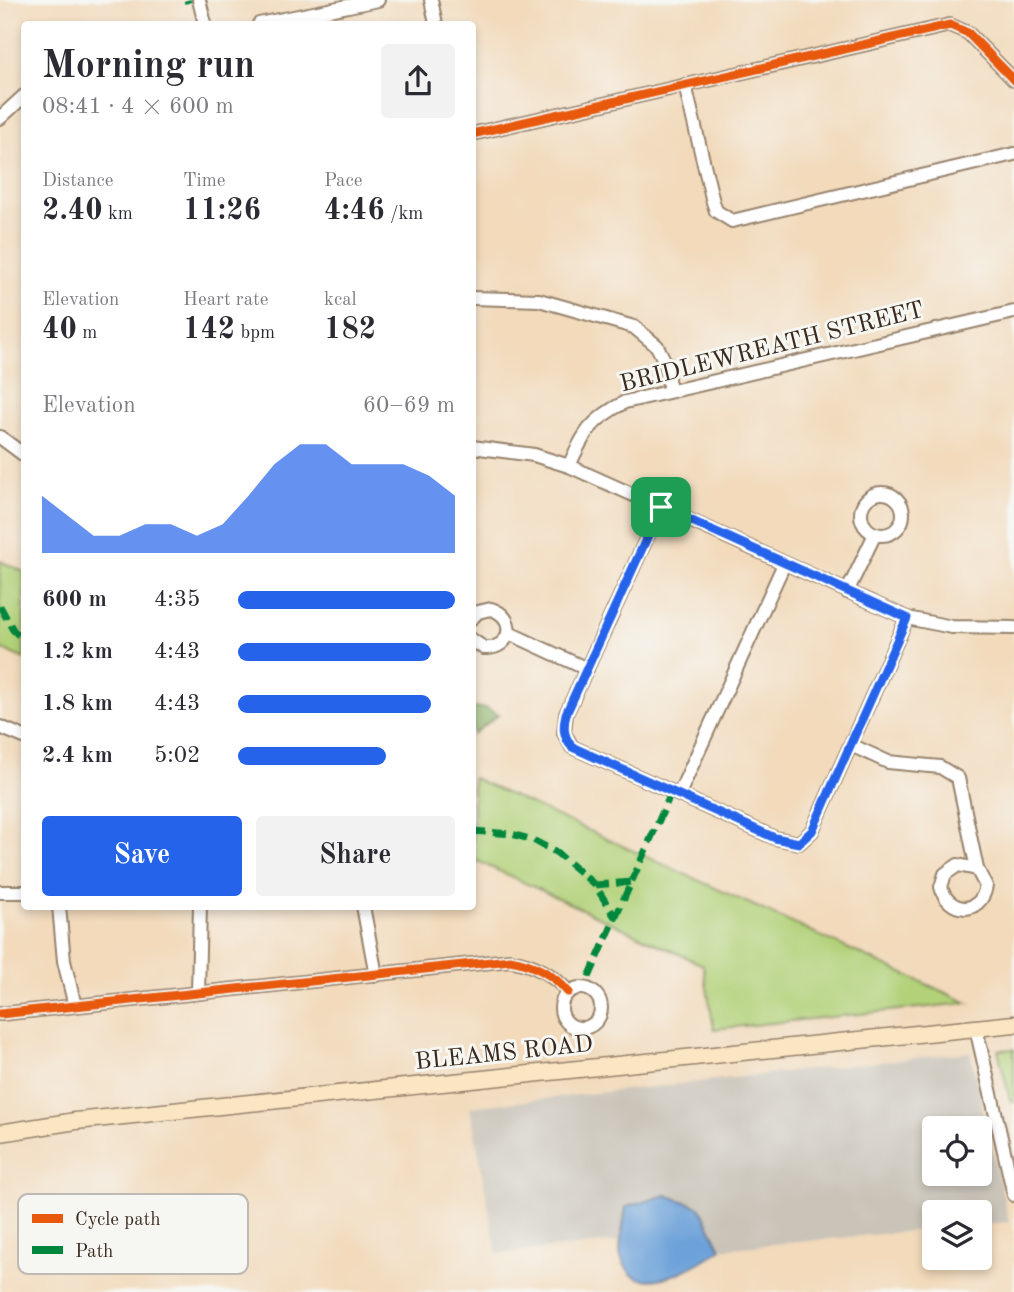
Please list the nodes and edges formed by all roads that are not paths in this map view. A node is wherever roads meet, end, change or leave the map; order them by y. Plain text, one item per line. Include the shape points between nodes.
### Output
1 (199, 0) edge
2 (378, 0) edge
3 (430, 0) edge
4 (204, 21) edge
5 (274, 21) edge
6 (435, 21) edge
7 (1014, 80) edge
8 (685, 85) junction
9 (21, 99) edge
10 (0, 118) edge
11 (476, 133) edge
12 (1014, 153) edge
13 (476, 298) edge
14 (1014, 312) edge
15 (670, 391) junction
16 (0, 437) edge
17 (476, 447) edge
18 (21, 453) edge
19 (569, 466) junction
20 (661, 507) junction
21 (875, 534) dead end
22 (784, 564) junction
23 (847, 592) junction
24 (476, 615) edge
25 (907, 618) junction
26 (1014, 628) edge
27 (509, 633) junction
28 (476, 643) edge
29 (587, 669) junction
30 (0, 727) edge
31 (21, 736) edge
32 (851, 745) junction
33 (679, 794) junction
34 (977, 869) dead end
35 (0, 892) edge
36 (21, 892) edge
37 (59, 910) edge
38 (200, 910) edge
39 (364, 910) edge
40 (376, 975) junction
41 (568, 992) dead end
42 (198, 993) junction
43 (75, 1006) junction
44 (0, 1014) edge
45 (1014, 1024) edge
46 (976, 1028) junction
47 (0, 1133) edge
48 (1014, 1195) edge

1 - 4 street
2 - 5 street
3 - 6 street
7 - 8 street via 968,33 950,25
8 - 11 street
8 - 12 street via 716,211 732,220
9 - 10 street
13 - 15 street via 540,300 634,327 657,346
14 - 15 street, BRIDLEWREATH STREET
15 - 19 street, BRIDLEWREATH STREET via 625,402 600,415 587,429
16 - 18 street
17 - 19 street via 534,454
19 - 20 street
20 - 22 street
20 - 29 street
21 - 23 street
22 - 23 street
22 - 33 street
23 - 25 street
24 - 27 street via 484,609 499,611 507,620
25 - 26 street via 952,627
25 - 32 street
27 - 28 street via 504,643 491,649
27 - 29 street
29 - 33 street via 566,714 564,726 572,747
30 - 31 street
32 - 33 street via 812,831 799,843 775,838
32 - 34 street via 888,762 940,767 958,778
35 - 36 street
37 - 43 street via 64,961
38 - 42 street
39 - 40 street
40 - 41 street via 510,960 557,978
40 - 42 street
42 - 43 street
43 - 44 street
45 - 46 main road, BLEAMS ROAD
46 - 47 main road, BLEAMS ROAD via 76,1121
46 - 48 street

